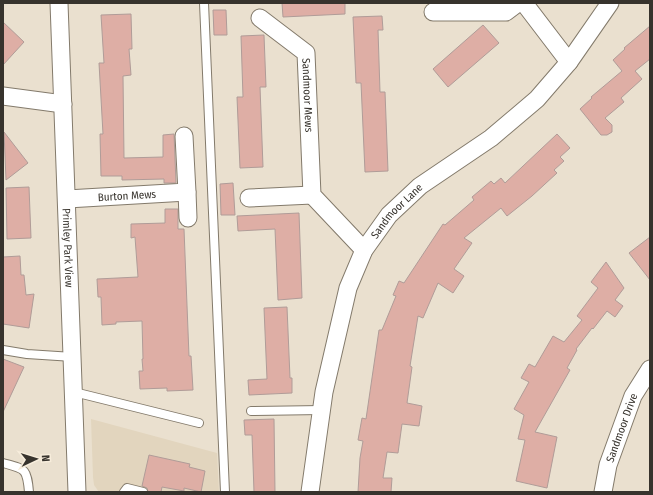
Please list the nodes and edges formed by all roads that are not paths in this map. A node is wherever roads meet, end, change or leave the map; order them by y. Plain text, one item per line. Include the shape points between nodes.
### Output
1 (59, 3) edge
2 (204, 3) edge
3 (518, 3) edge
4 (524, 3) edge
5 (610, 3) edge
6 (433, 8) edge
7 (260, 18) dead end
8 (568, 62) junction
9 (3, 96) edge
10 (63, 104) junction
11 (184, 136) dead end
12 (186, 192) junction
13 (312, 195) junction
14 (248, 198) dead end
15 (67, 199) junction
16 (188, 218) dead end
17 (364, 250) junction
18 (3, 350) edge
19 (73, 357) junction
20 (650, 368) edge
21 (74, 392) junction
22 (322, 410) junction
23 (251, 411) dead end
24 (199, 423) dead end
25 (3, 463) edge
26 (29, 492) edge
27 (77, 492) edge
28 (124, 492) edge
29 (143, 492) edge
30 (225, 492) edge
31 (310, 492) edge
32 (603, 492) edge

1 - 10 street, Primley Park View
2 - 30 lane
3 - 6 street via 506,12
4 - 8 street
5 - 8 street, Sandmoor Lane
7 - 13 street, Sandmoor Mews via 306,53
8 - 17 street, Sandmoor Lane via 537,99 491,138 420,186 389,215
9 - 10 street
10 - 15 street, Primley Park View
11 - 12 street
12 - 15 street, Burton Mews
12 - 16 street
13 - 14 street
13 - 17 street
15 - 19 street, Primley Park View
17 - 22 street, Sandmoor Lane via 348,288
18 - 19 lane
19 - 21 street, Primley Park View
20 - 32 street, Sandmoor Drive via 633,396 608,465
21 - 24 lane
21 - 27 street, Primley Park View
22 - 23 lane
22 - 31 street, Sandmoor Lane
25 - 26 lane via 24,471 28,476
28 - 29 lane via 127,488

